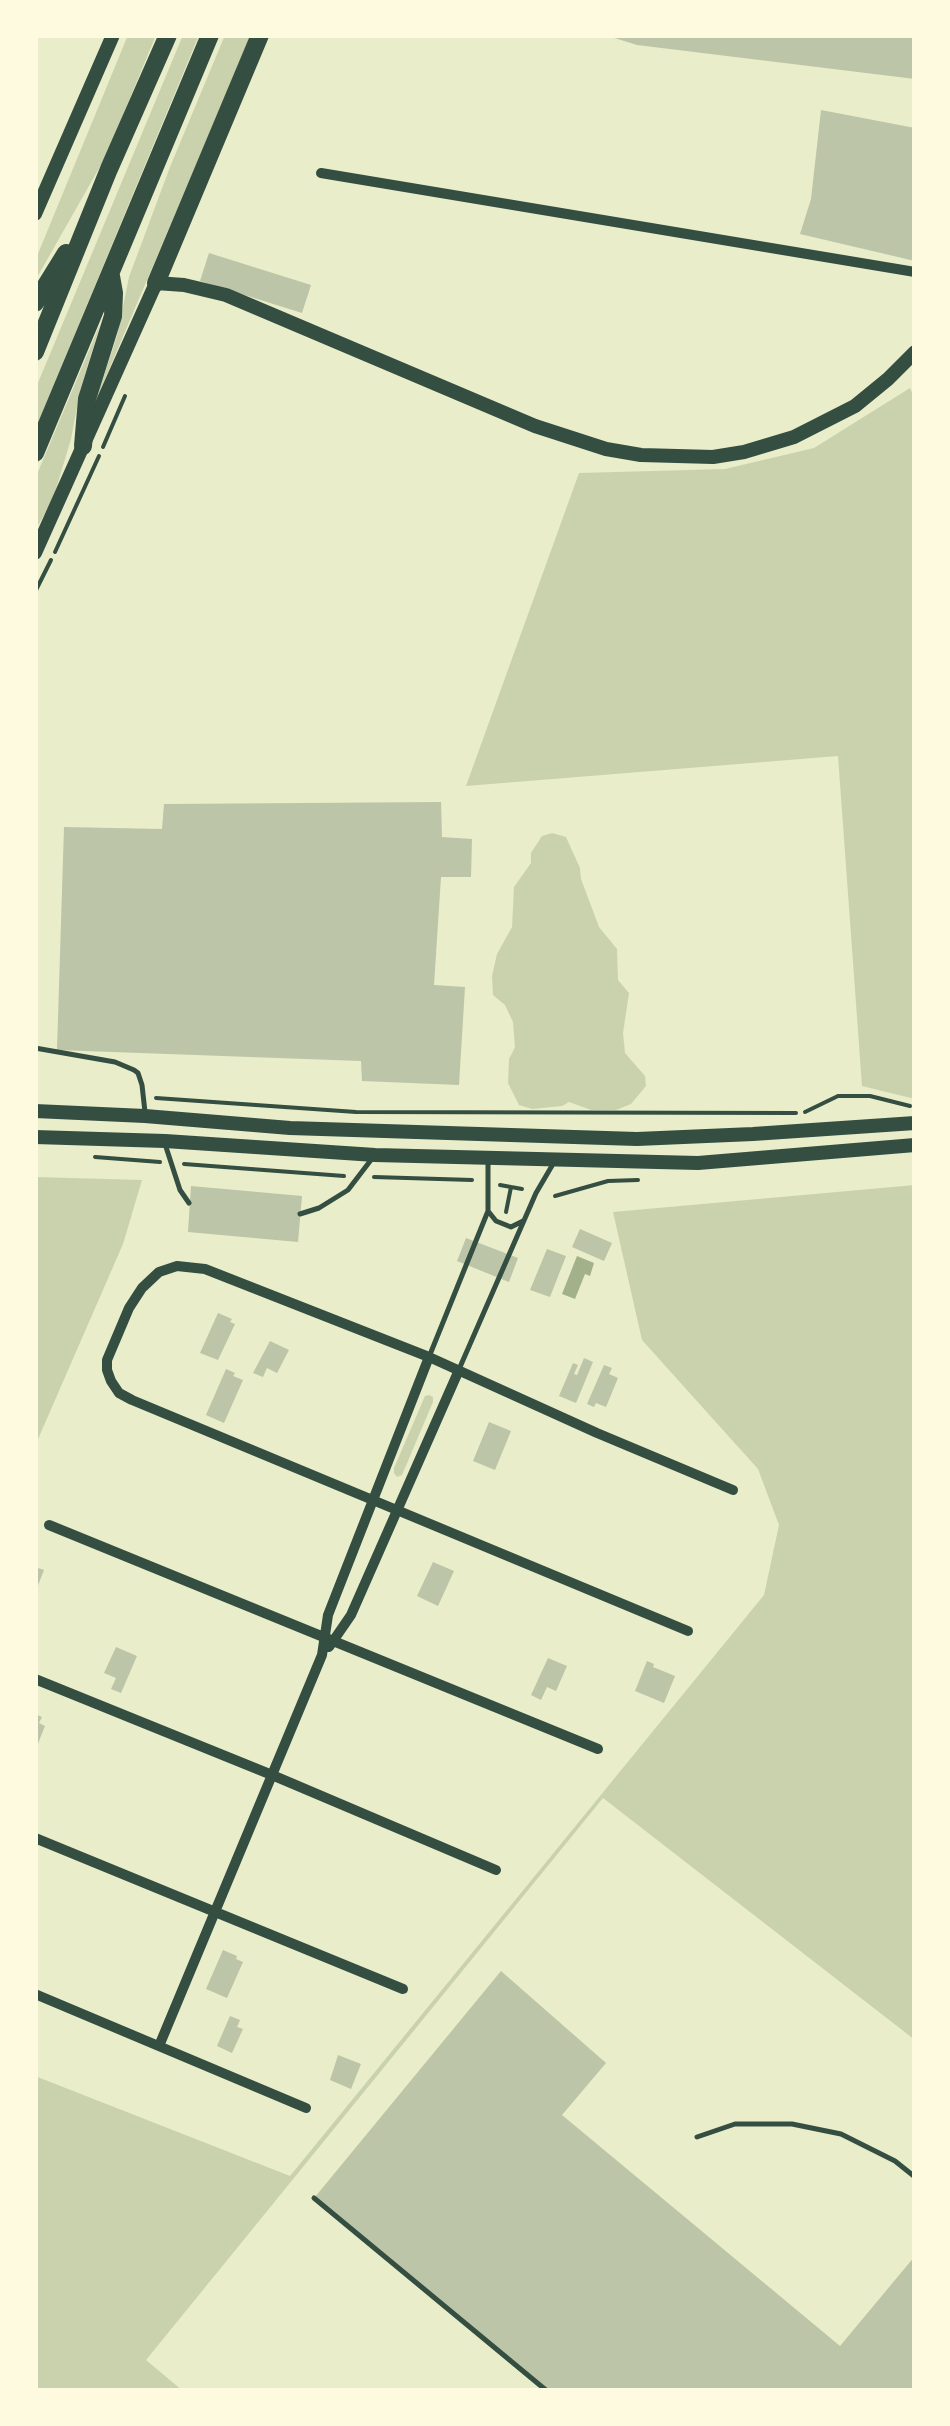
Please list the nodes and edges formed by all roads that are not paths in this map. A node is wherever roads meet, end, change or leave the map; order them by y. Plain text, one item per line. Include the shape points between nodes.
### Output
1 (113, 35) edge
2 (168, 35) edge
3 (210, 35) edge
4 (260, 35) edge
5 (321, 173) dead end
6 (93, 210) junction
7 (35, 214) edge
8 (915, 272) edge
9 (110, 274) junction
10 (156, 284) junction
11 (35, 303) edge
12 (35, 352) edge
13 (915, 352) edge
14 (83, 446) junction
15 (35, 453) edge
16 (35, 554) edge
17 (35, 1048) edge
18 (35, 1111) edge
19 (145, 1116) junction
20 (915, 1123) edge
21 (35, 1137) edge
22 (164, 1141) junction
23 (915, 1145) edge
24 (375, 1155) junction
25 (488, 1158) junction
26 (555, 1159) junction
27 (189, 1203) dead end
28 (488, 1211) junction
29 (300, 1214) dead end
30 (525, 1220) junction
31 (429, 1358) junction
32 (459, 1370) junction
33 (733, 1490) dead end
34 (373, 1501) junction
35 (397, 1511) junction
36 (48, 1525) dead end
37 (688, 1631) dead end
38 (328, 1639) junction
39 (35, 1680) edge
40 (598, 1749) dead end
41 (272, 1775) junction
42 (35, 1838) edge
43 (496, 1870) dead end
44 (216, 1911) junction
45 (403, 1988) dead end
46 (35, 1994) edge
47 (160, 2046) junction
48 (306, 2108) dead end
49 (696, 2138) dead end
50 (915, 2177) edge
51 (314, 2198) dead end
52 (547, 2391) edge

1 - 7 street
2 - 6 main road
3 - 9 main road
4 - 10 main road
5 - 8 street
6 - 11 main road
6 - 12 main road
9 - 14 main road via 113,316 86,399
9 - 15 main road
10 - 13 street via 226,295 535,426 642,454 713,457 794,437 855,406
10 - 14 street
14 - 16 street
17 - 19 lane via 134,1070
18 - 19 street
19 - 20 street via 290,1128 637,1139
21 - 22 street
22 - 24 street
22 - 27 lane
23 - 26 street via 698,1164
24 - 25 street
24 - 29 lane via 348,1190
25 - 26 street
25 - 28 lane
26 - 30 lane
28 - 30 lane via 512,1227
28 - 31 lane
30 - 32 lane
31 - 32 street
31 - 34 street
31 - 34 street via 205,1269 178,1266 142,1288 107,1360 111,1381 132,1400
32 - 33 street
32 - 35 street
34 - 35 street
34 - 38 street via 328,1615
35 - 37 street
35 - 38 street via 352,1615
36 - 38 street
38 - 40 street
38 - 41 street
39 - 41 street
41 - 43 street
41 - 44 street
42 - 44 street
44 - 45 street
44 - 47 street
46 - 47 street
47 - 48 street
49 - 50 lane via 735,2124 792,2124 842,2134
51 - 52 lane

